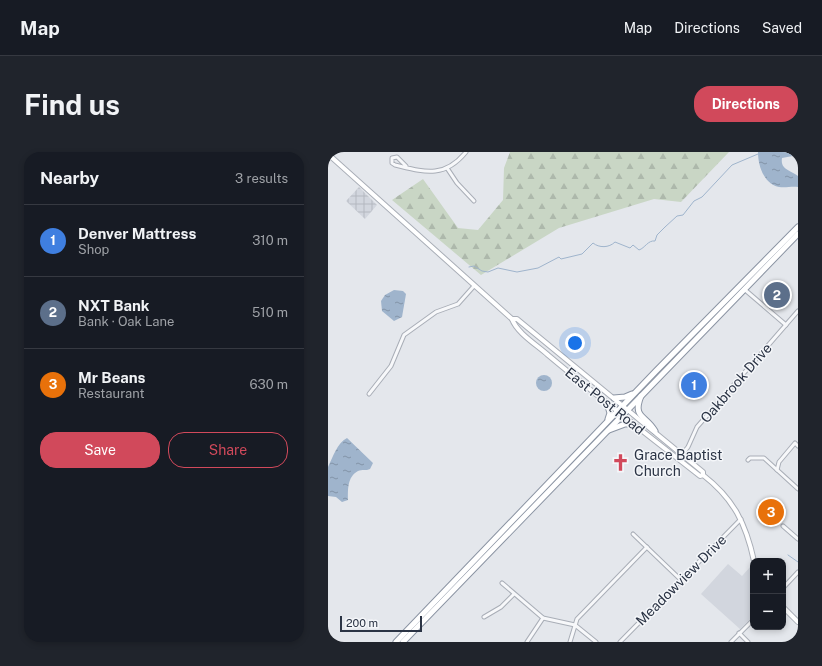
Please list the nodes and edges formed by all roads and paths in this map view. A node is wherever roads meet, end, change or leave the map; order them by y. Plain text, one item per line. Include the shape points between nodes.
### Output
1 (466, 152) edge
2 (328, 154) edge
3 (406, 166) dead end
4 (447, 168) junction
5 (474, 201) dead end
6 (798, 226) edge
7 (798, 234) edge
8 (474, 286) junction
9 (742, 287) junction
10 (798, 311) edge
11 (512, 319) junction
12 (786, 325) junction
13 (643, 392) junction
14 (634, 393) junction
15 (369, 394) dead end
16 (614, 398) junction
17 (607, 403) junction
18 (623, 405) junction
19 (628, 409) junction
20 (617, 411) junction
21 (622, 415) junction
22 (608, 421) junction
23 (633, 424) junction
24 (606, 431) junction
25 (656, 431) junction
26 (798, 446) edge
27 (682, 454) junction
28 (678, 459) junction
29 (748, 460) dead end
30 (777, 470) junction
31 (703, 475) junction
32 (798, 489) edge
33 (741, 519) junction
34 (783, 526) dead end
35 (633, 534) dead end
36 (798, 539) edge
37 (647, 547) junction
38 (753, 558) edge
39 (798, 572) edge
40 (681, 580) junction
41 (502, 583) dead end
42 (786, 585) edge
43 (514, 594) junction
44 (786, 610) edge
45 (484, 617) dead end
46 (542, 618) junction
47 (798, 622) edge
48 (750, 623) edge
49 (575, 625) junction
50 (739, 633) junction
51 (396, 642) edge
52 (404, 642) edge
53 (527, 642) edge
54 (570, 642) edge
55 (596, 642) edge
56 (620, 642) edge
57 (731, 642) edge
58 (748, 642) edge

1 - 4 street
2 - 8 main road, East Post Road
3 - 4 street via 422,172
4 - 5 street via 457,184
6 - 9 highway
7 - 9 highway
8 - 11 main road, East Post Road
8 - 15 street via 458,304 436,312 404,335 391,366
9 - 12 street
9 - 13 highway
9 - 14 highway
10 - 12 street, Oakbrook Drive
11 - 16 main road, East Post Road via 517,319
11 - 17 main road, East Post Road via 514,324 539,347
12 - 27 street, Oakbrook Drive via 698,427
13 - 19 highway
13 - 25 highway via 637,408 638,413
14 - 16 highway
14 - 18 highway
16 - 18 main road, East Post Road
17 - 20 main road, East Post Road
17 - 22 highway via 610,416
18 - 19 main road, East Post Road
18 - 20 highway
19 - 21 highway
19 - 25 main road, East Post Road
20 - 21 main road, East Post Road
20 - 22 highway
21 - 23 main road, East Post Road
21 - 24 highway
22 - 51 highway
23 - 24 highway via 620,425
23 - 28 main road, East Post Road
24 - 52 highway
25 - 27 main road, East Post Road
26 - 30 street via 795,443 778,462
27 - 28 street, Oakbrook Drive
27 - 31 main road, East Post Road via 703,472
28 - 31 main road, East Post Road via 700,476
29 - 30 street via 764,458
30 - 32 street
31 - 33 main road, East Post Road via 726,496
33 - 38 main road, East Post Road
33 - 40 street, Meadowview Drive
34 - 36 street
35 - 37 street
37 - 40 street
37 - 49 street
39 - 42 street
40 - 56 street, Meadowview Drive
41 - 43 street
43 - 45 street via 501,607
43 - 46 street
44 - 47 main road
46 - 49 street
46 - 53 street
48 - 50 street
49 - 54 street
49 - 55 street
50 - 57 street
50 - 58 street

